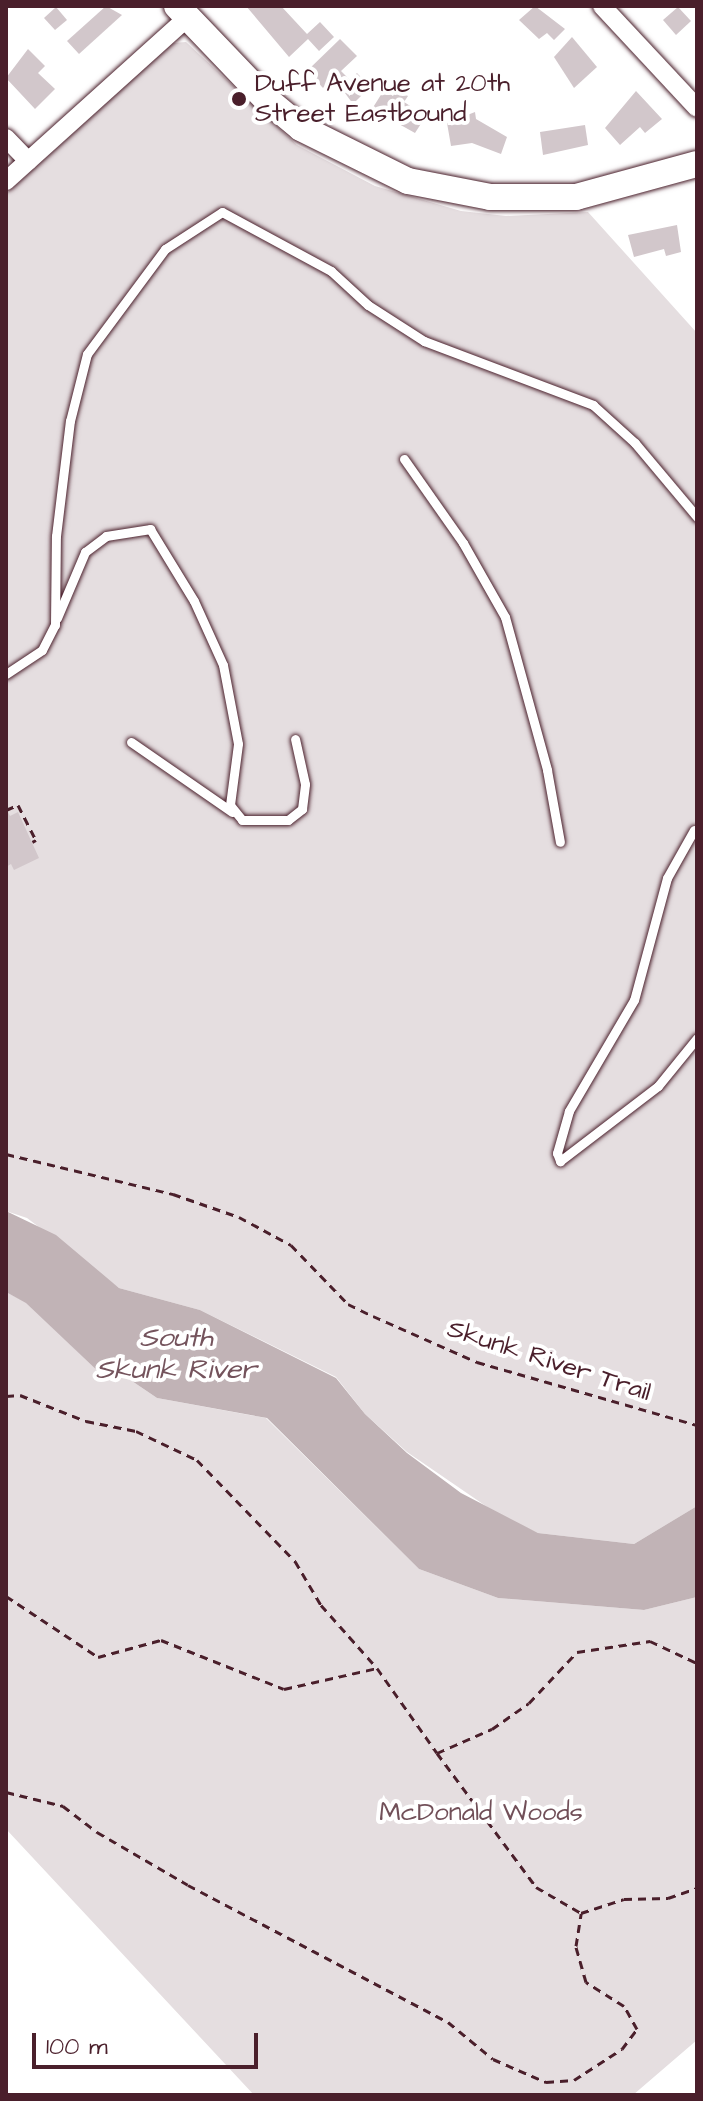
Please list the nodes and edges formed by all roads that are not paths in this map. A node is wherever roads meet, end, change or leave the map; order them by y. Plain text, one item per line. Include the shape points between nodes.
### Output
1 (602, 6) edge
2 (189, 10) edge
3 (697, 108) edge
4 (6, 138) edge
5 (28, 161) junction
6 (697, 164) edge
7 (6, 181) edge
8 (404, 459) dead end
9 (697, 517) edge
10 (55, 625) junction
11 (6, 674) edge
12 (295, 739) dead end
13 (131, 742) dead end
14 (232, 812) junction
15 (694, 830) dead end
16 (560, 842) dead end
17 (697, 1038) edge

1 - 3 street
2 - 5 street
2 - 6 main road via 301,128 408,181 490,197 576,197
4 - 5 street
5 - 7 street
8 - 16 lane via 463,543 505,617 547,770
9 - 10 lane via 635,443 593,405 424,341 368,305 331,271 222,212 165,249 87,354 70,421 56,536
10 - 11 lane via 42,650
10 - 14 lane via 75,570 94,544 139,527 160,538 223,665 237,734
12 - 14 lane via 306,794 297,815 288,820 242,820
13 - 14 lane
15 - 17 lane via 667,878 634,1000 569,1111 557,1153 560,1161 658,1086

